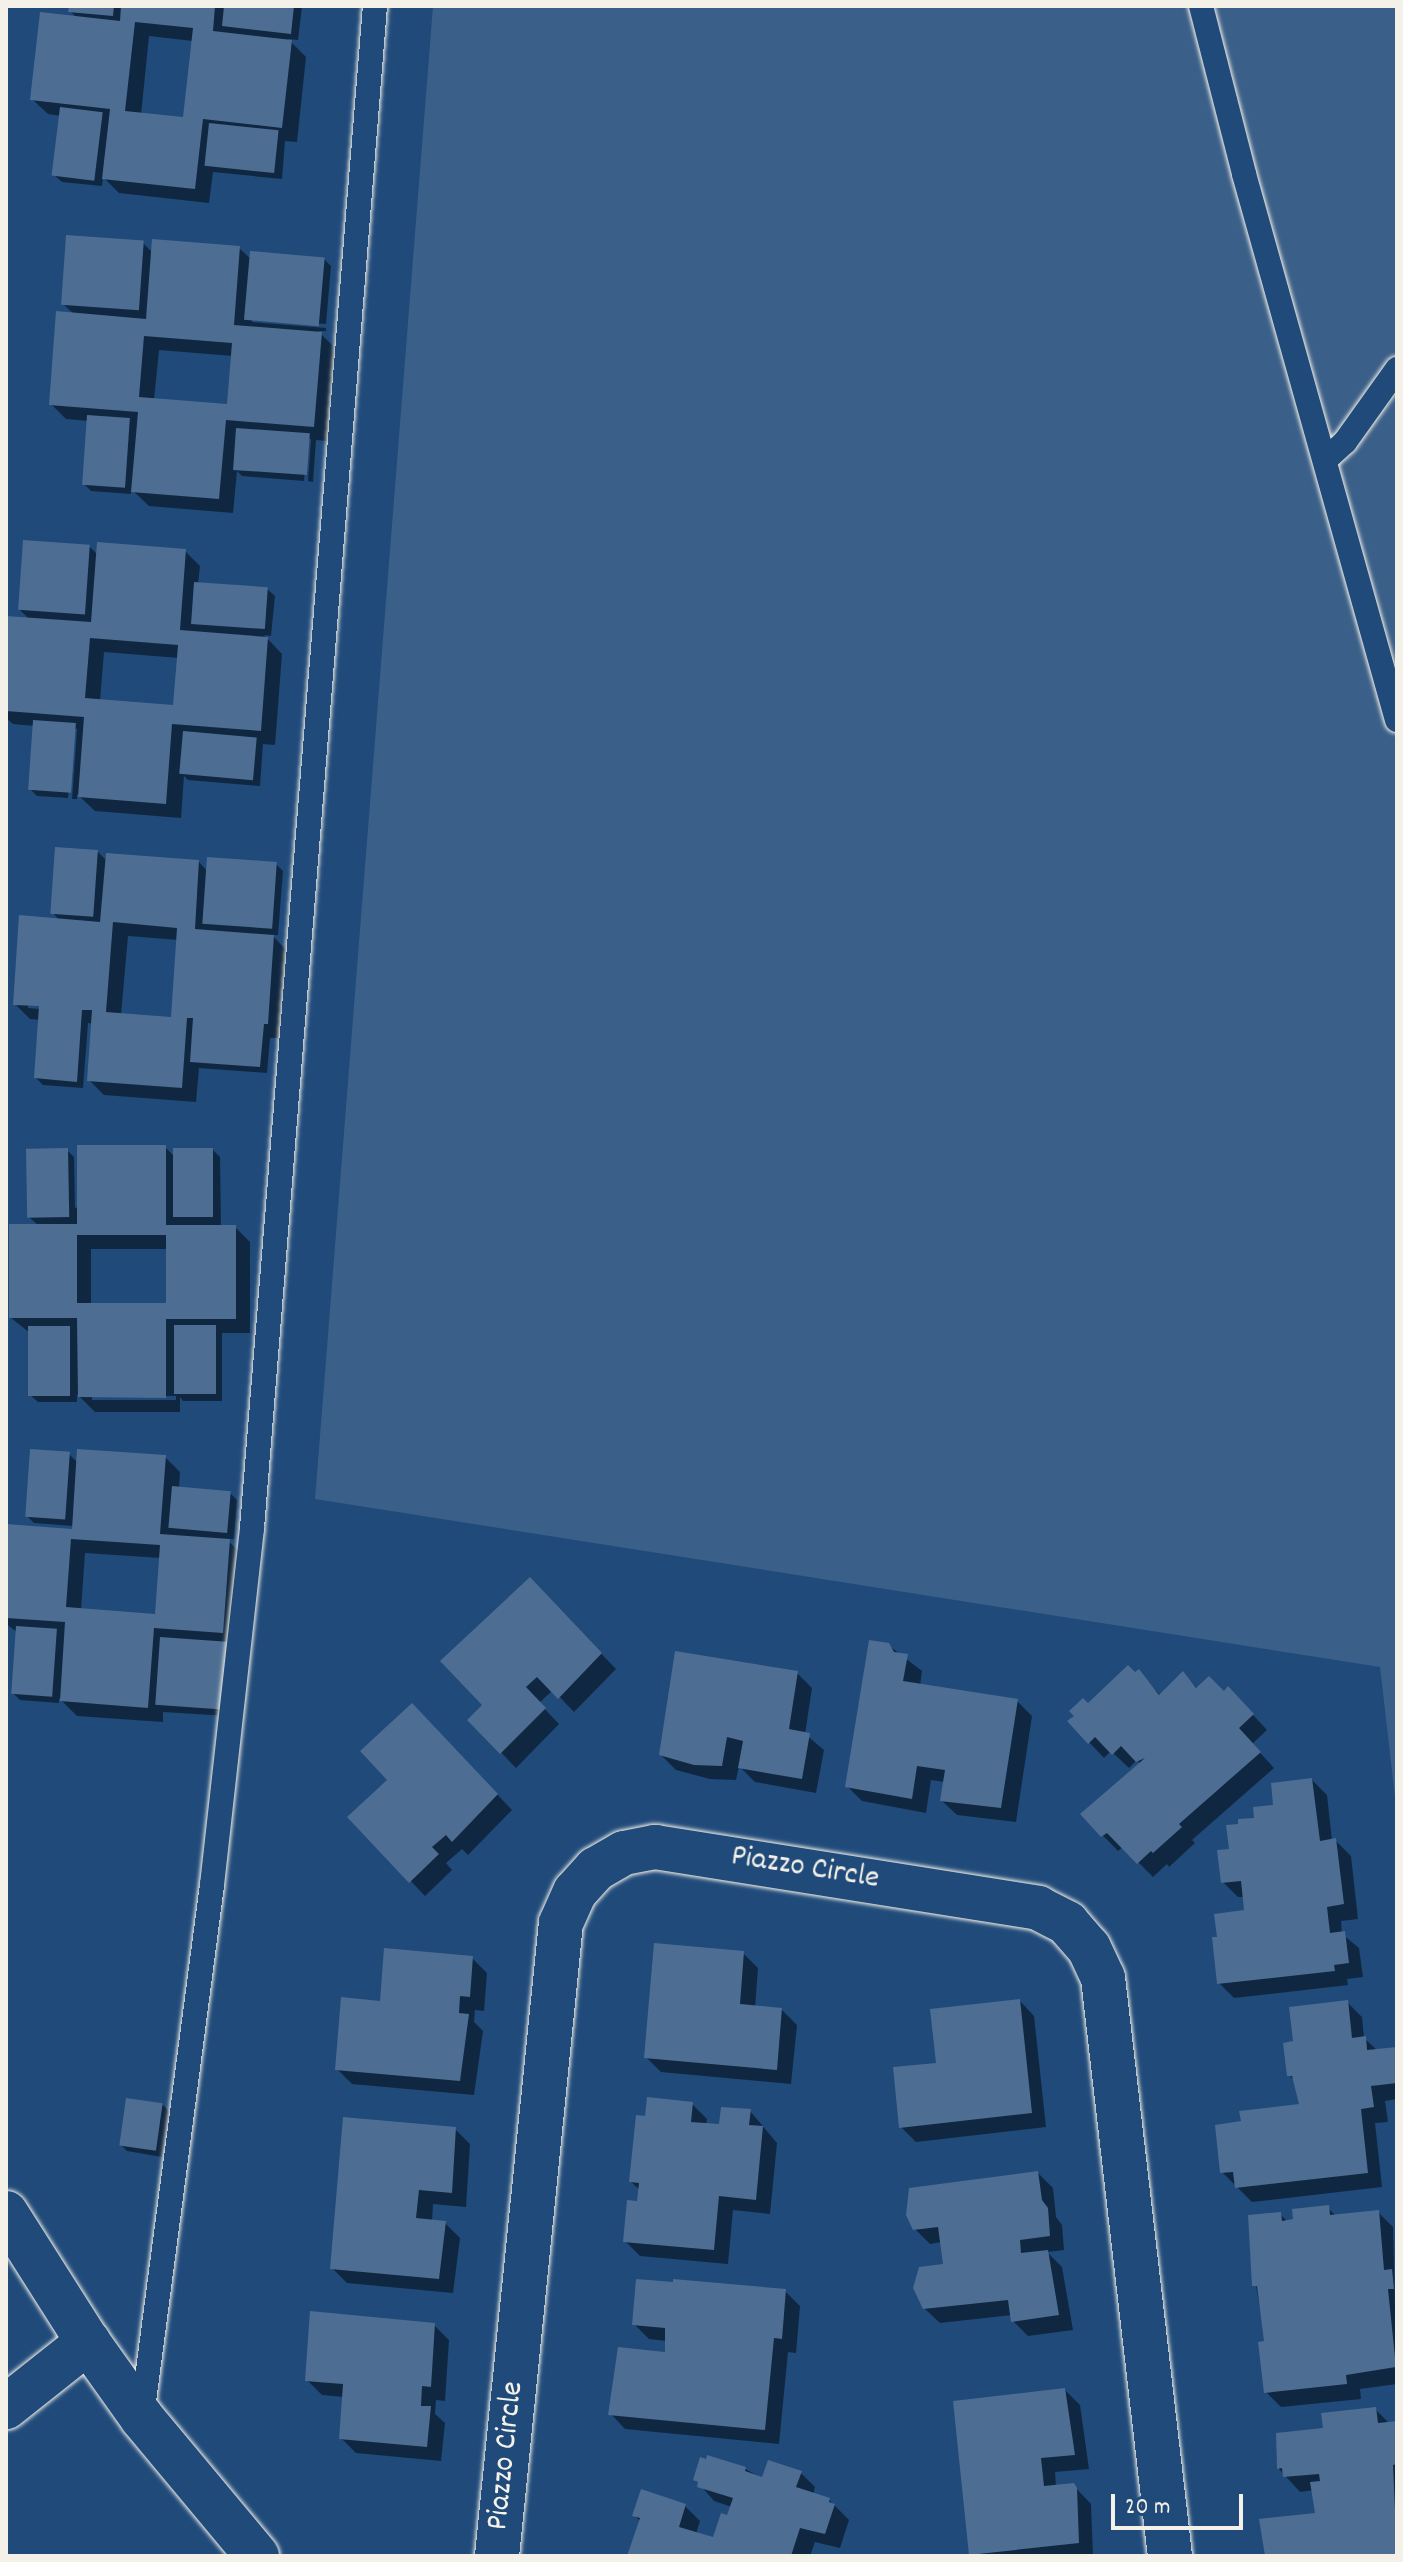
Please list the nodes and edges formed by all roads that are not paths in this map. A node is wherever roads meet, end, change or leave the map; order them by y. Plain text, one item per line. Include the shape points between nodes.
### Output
1 (375, 6) edge
2 (1201, 6) edge
3 (1397, 369) edge
4 (1325, 460) junction
5 (1397, 720) edge
6 (6, 2213) edge
7 (88, 2342) junction
8 (6, 2407) edge
9 (142, 2418) junction
10 (257, 2556) edge
11 (497, 2556) edge
12 (1170, 2556) edge

1 - 9 lane via 252,1528 212,1885
2 - 4 lane
3 - 4 lane via 1345,442
4 - 5 lane
6 - 7 street
7 - 8 street
7 - 9 street
9 - 10 street
11 - 12 street, Piazzo Circle via 561,1923 575,1892 596,1869 624,1853 655,1847 1038,1908 1067,1923 1089,1948 1103,1978

